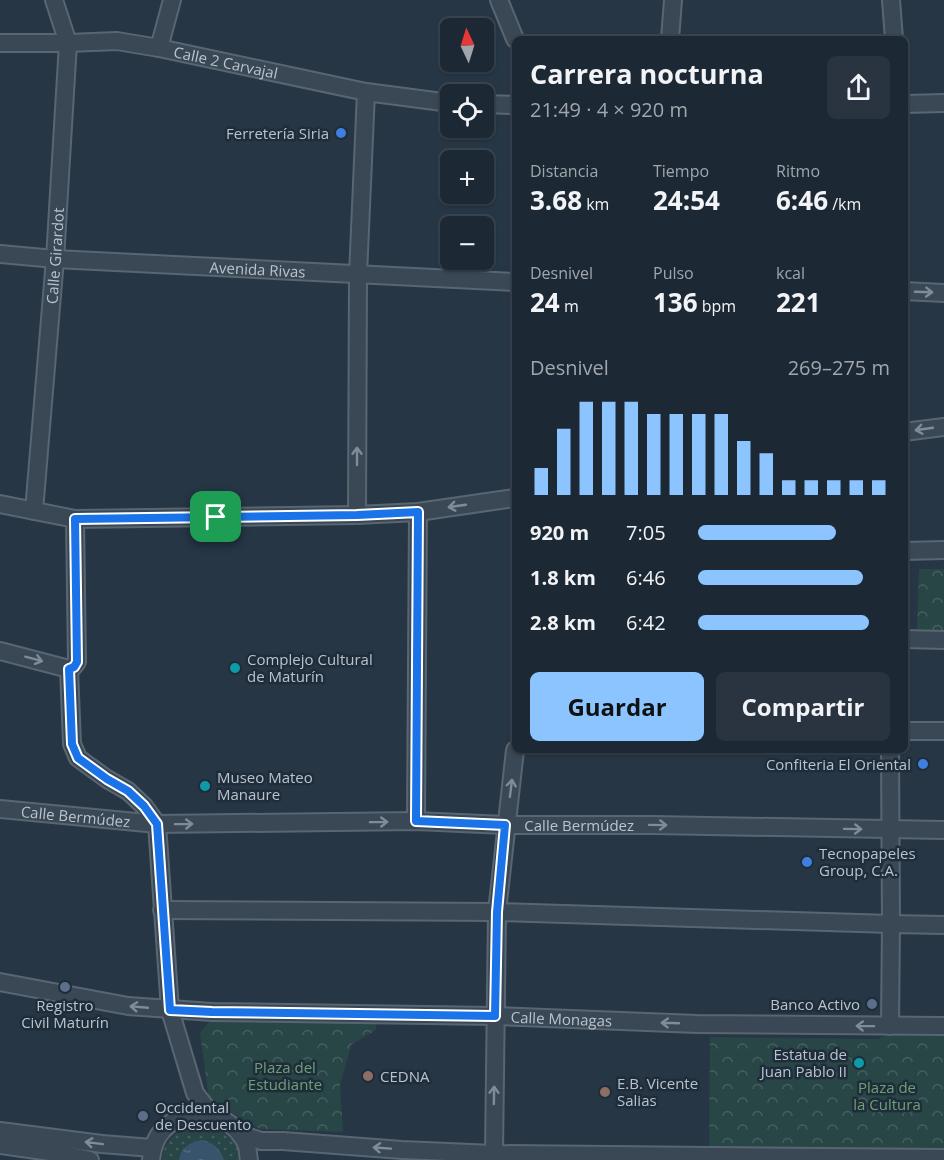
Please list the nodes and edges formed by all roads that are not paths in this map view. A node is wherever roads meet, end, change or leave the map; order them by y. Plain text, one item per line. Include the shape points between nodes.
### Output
1 (54, 0) edge
2 (172, 0) edge
3 (500, 0) edge
4 (674, 0) edge
5 (891, 0) edge
6 (514, 36) edge
7 (670, 36) edge
8 (894, 36) edge
9 (0, 43) edge
10 (68, 43) junction
11 (159, 48) junction
12 (366, 92) junction
13 (440, 102) edge
14 (944, 103) edge
15 (494, 104) edge
16 (908, 104) edge
17 (512, 105) edge
18 (0, 254) edge
19 (55, 259) junction
20 (358, 275) junction
21 (512, 282) edge
22 (908, 291) edge
23 (944, 292) edge
24 (944, 427) edge
25 (908, 432) edge
26 (512, 498) edge
27 (0, 504) edge
28 (34, 511) junction
29 (418, 512) junction
30 (357, 515) junction
31 (75, 519) junction
32 (944, 550) edge
33 (908, 551) edge
34 (908, 639) edge
35 (944, 640) edge
36 (0, 651) edge
37 (69, 669) junction
38 (908, 731) edge
39 (944, 731) edge
40 (515, 753) edge
41 (890, 753) edge
42 (0, 809) edge
43 (416, 821) junction
44 (157, 824) junction
45 (505, 825) junction
46 (891, 829) junction
47 (944, 830) edge
48 (162, 910) junction
49 (497, 912) junction
50 (891, 924) junction
51 (944, 925) edge
52 (0, 981) edge
53 (170, 1010) junction
54 (495, 1016) junction
55 (890, 1026) junction
56 (944, 1026) edge
57 (195, 1093) junction
58 (212, 1115) junction
59 (179, 1118) junction
60 (0, 1131) edge
61 (240, 1134) junction
62 (0, 1145) edge
63 (152, 1154) edge
64 (494, 1154) junction
65 (944, 1158) edge
66 (90, 1160) edge
67 (249, 1160) edge

1 - 10 street, Calle Girardot
2 - 11 street
3 - 6 street
4 - 7 street
5 - 8 street
9 - 10 street, Calle 2 Carvajal
10 - 11 street, Calle 2 Carvajal via 117,41
10 - 19 street, Calle Girardot
11 - 12 street, Calle 2 Carvajal
12 - 13 street, Calle 2 Carvajal
12 - 20 street
14 - 16 street
15 - 17 street
18 - 19 street, Avenida Rivas
19 - 20 street, Avenida Rivas
19 - 28 street, Calle Girardot
20 - 21 street, Avenida Rivas
30 -> 20 street
22 -> 23 street
24 -> 25 street
26 -> 29 street
27 - 28 street
28 - 31 street
29 - 30 street
29 - 43 street
30 - 31 street
31 - 37 street via 77,662
32 - 33 street
34 - 35 street
36 -> 37 street
37 - 44 street via 72,744 78,758 128,791
38 - 39 street
45 -> 40 street
41 - 46 street
42 - 44 street, Calle Bermúdez
44 -> 43 street, Calle Bermúdez
43 - 45 street, Calle Bermúdez
44 - 48 street
45 -> 46 street, Calle Bermúdez
45 - 49 street
46 - 47 street, Calle Bermúdez
46 - 50 street
48 - 49 street
48 - 53 street
49 - 50 street
49 - 54 street
50 - 51 street
50 - 55 street
53 -> 52 street, Calle Monagas via 128,1006
53 - 54 street, Calle Monagas
53 - 57 street
55 -> 54 street, Calle Monagas
64 -> 54 street
55 - 56 street, Calle Monagas
57 - 58 street
57 - 59 street
58 - 59 street via 195,1113
58 - 61 street
59 - 63 street via 163,1130
63 -> 60 street
64 -> 61 street via 261,1141
61 - 67 street
62 - 66 street
64 - 65 street

